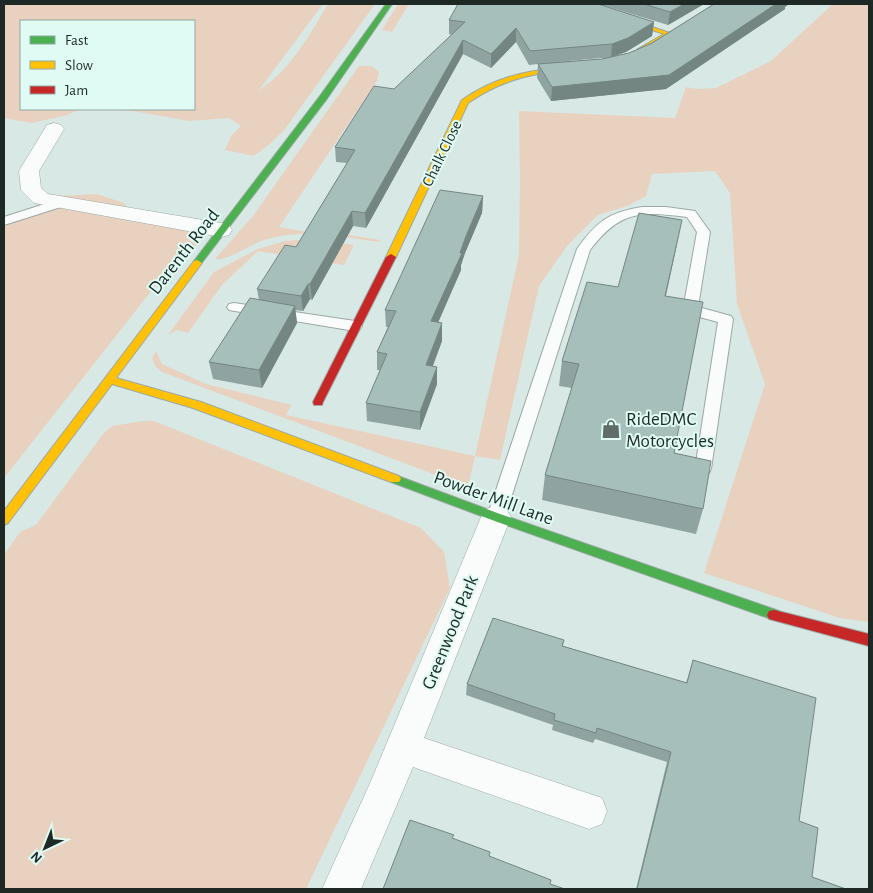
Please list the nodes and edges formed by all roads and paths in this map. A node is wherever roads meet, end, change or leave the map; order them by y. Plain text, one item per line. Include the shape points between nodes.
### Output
1 (389, 4) edge
2 (578, 4) edge
3 (686, 24) edge
4 (670, 34) junction
5 (630, 58) edge
6 (590, 66) edge
7 (54, 129) dead end
8 (60, 203) junction
9 (4, 221) edge
10 (221, 230) junction
11 (234, 307) dead end
12 (355, 326) junction
13 (109, 380) junction
14 (318, 402) dead end
15 (704, 469) edge
16 (496, 517) junction
17 (4, 520) edge
18 (869, 640) edge
19 (403, 747) junction
20 (589, 811) dead end
21 (341, 889) edge

1 - 10 street, Darenth Road via 323,98
2 - 4 street
3 - 4 street
4 - 5 street
6 - 12 street, Chalk Close via 511,76 479,89 465,102
7 - 8 street via 29,171 31,190 41,199
8 - 9 lane
8 - 10 street
10 - 13 street, Darenth Road
11 - 12 lane
12 - 14 street, Chalk Close
13 - 16 street, Powder Mill Lane via 198,405
13 - 17 street, Darenth Road
15 - 16 lane via 726,319 690,310 704,232 691,214 654,209 620,214 598,230 584,249
16 - 18 street, Powder Mill Lane via 766,613
16 - 19 street, Greenwood Park
19 - 20 street
19 - 21 street, Greenwood Park

